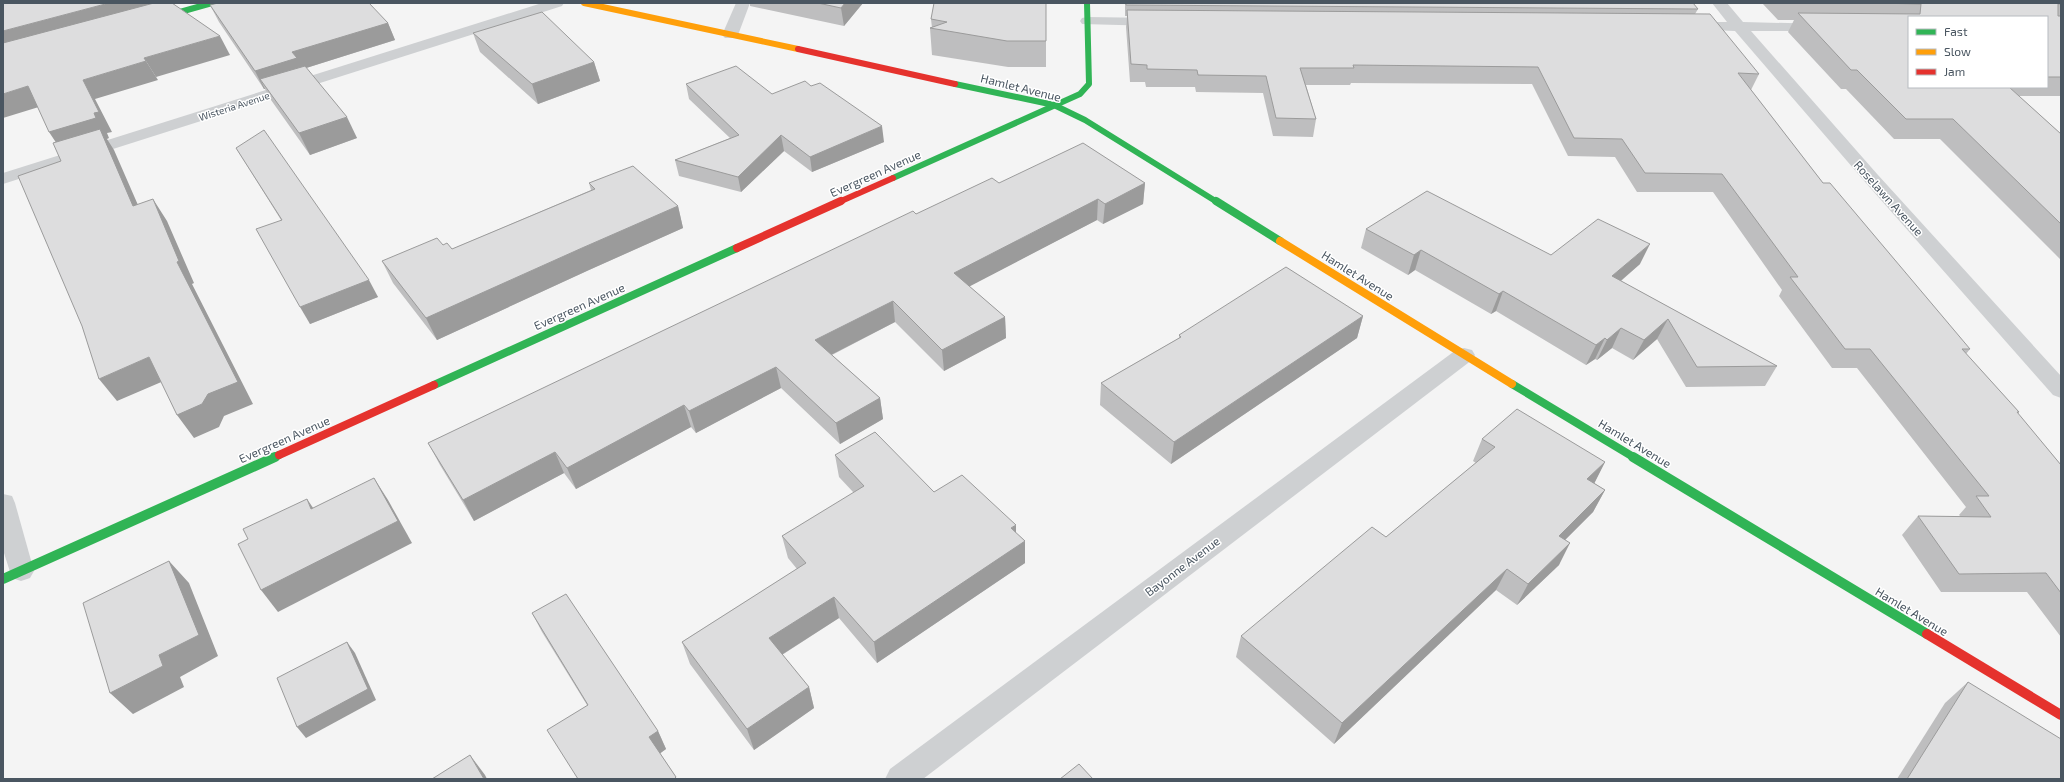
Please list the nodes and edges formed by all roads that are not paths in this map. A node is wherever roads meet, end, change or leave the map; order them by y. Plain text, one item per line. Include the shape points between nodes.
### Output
1 (212, 3) edge
2 (557, 3) edge
3 (584, 3) edge
4 (743, 3) edge
5 (1087, 3) edge
6 (1719, 3) edge
7 (1088, 21) junction
8 (145, 22) edge
9 (1167, 22) edge
10 (1676, 26) edge
11 (1739, 26) junction
12 (1840, 27) edge
13 (730, 35) junction
14 (1054, 105) junction
15 (3, 179) edge
16 (1464, 355) junction
17 (2061, 390) edge
18 (3, 503) edge
19 (12, 575) edge
20 (2061, 715) edge
21 (900, 779) edge

1 - 8 street
2 - 15 street, Wisteria Avenue
3 - 13 street, Hamlet Avenue
4 - 13 street
5 - 7 street, Evergreen Avenue
6 - 11 street, Roselawn Avenue
7 - 9 street
7 - 14 street, Evergreen Avenue via 1089,84 1080,94
10 - 11 street
11 - 12 street
11 - 17 street, Roselawn Avenue
13 - 14 street, Hamlet Avenue
14 - 16 street, Hamlet Avenue via 1086,120
14 - 19 street, Evergreen Avenue
16 - 20 street, Hamlet Avenue
16 - 21 street, Bayonne Avenue
18 - 19 street

